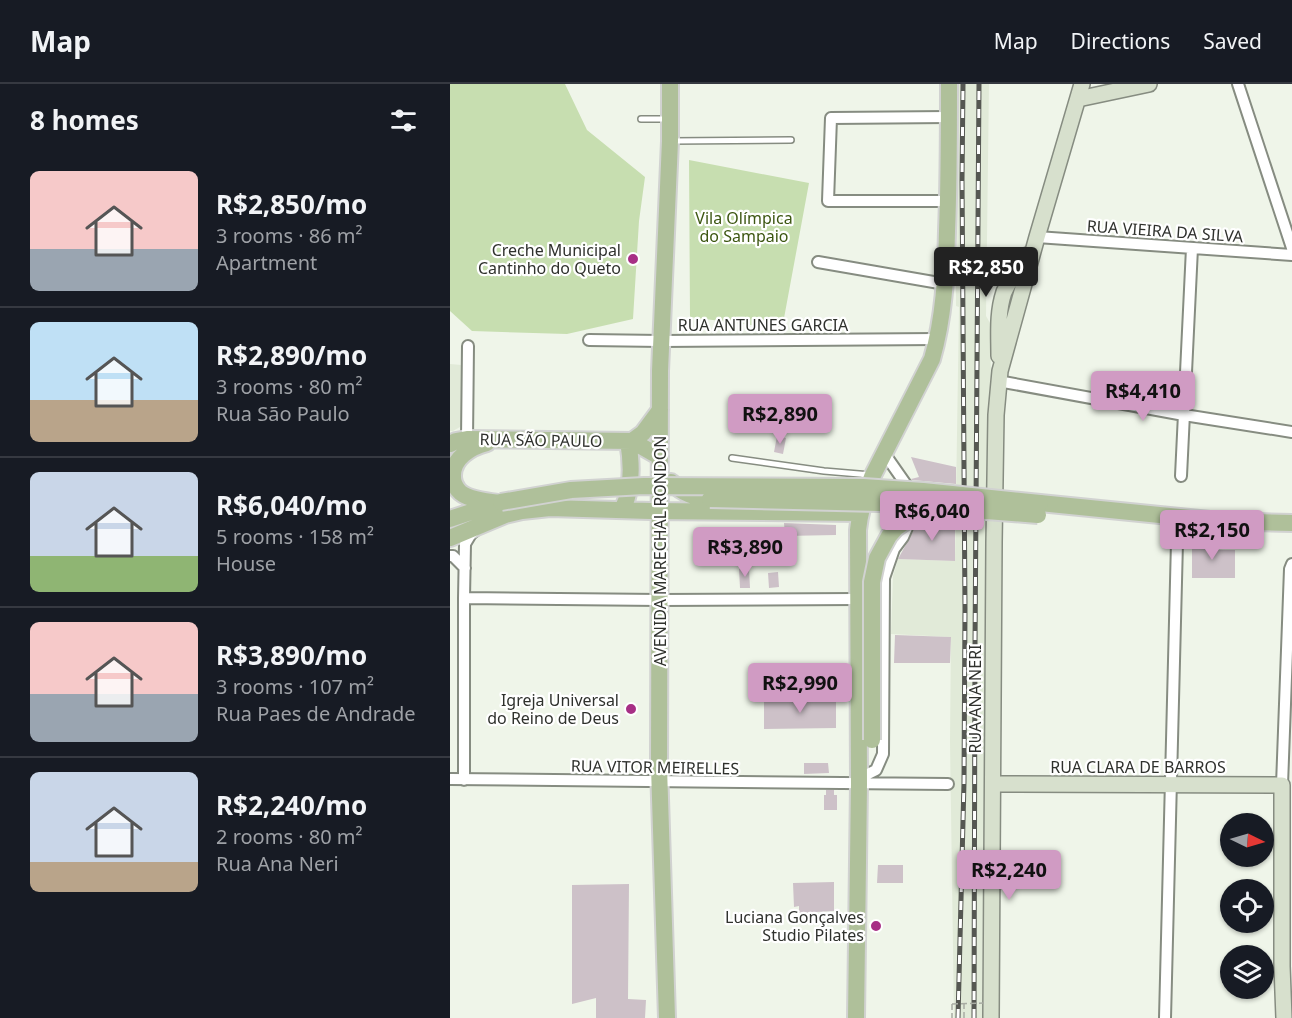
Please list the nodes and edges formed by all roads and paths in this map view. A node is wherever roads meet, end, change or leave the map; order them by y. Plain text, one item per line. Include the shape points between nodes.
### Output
1 (670, 84) edge
2 (949, 84) edge
3 (1149, 84) edge
4 (1238, 84) edge
5 (1080, 91) edge
6 (949, 117) junction
7 (642, 119) dead end
8 (670, 119) junction
9 (791, 140) dead end
10 (670, 141) junction
11 (948, 201) junction
12 (1036, 239) junction
13 (1192, 248) junction
14 (1292, 248) edge
15 (1292, 255) edge
16 (819, 262) dead end
17 (989, 274) dead end
18 (968, 277) dead end
19 (968, 281) dead end
20 (989, 282) dead end
21 (945, 284) junction
22 (938, 339) junction
23 (589, 340) dead end
24 (661, 341) junction
25 (468, 346) dead end
26 (999, 376) junction
27 (660, 410) junction
28 (1184, 415) junction
29 (1292, 432) edge
30 (501, 439) junction
31 (456, 441) edge
32 (630, 441) junction
33 (884, 453) junction
34 (732, 458) dead end
35 (660, 461) junction
36 (873, 475) junction
37 (1181, 476) dead end
38 (499, 503) junction
39 (935, 507) junction
40 (1039, 509) junction
41 (622, 510) junction
42 (659, 511) junction
43 (860, 513) junction
44 (450, 519) edge
45 (1292, 523) edge
46 (482, 524) junction
47 (450, 538) edge
48 (1177, 542) dead end
49 (450, 556) edge
50 (1292, 564) edge
51 (465, 568) junction
52 (464, 598) junction
53 (858, 599) junction
54 (660, 600) junction
55 (450, 779) edge
56 (464, 780) junction
57 (862, 780) junction
58 (660, 782) junction
59 (948, 784) dead end
60 (993, 784) junction
61 (1171, 785) junction
62 (1282, 785) junction
63 (964, 1003) junction
64 (984, 1004) dead end
65 (667, 1018) edge
66 (856, 1018) edge
67 (952, 1018) edge
68 (964, 1018) edge
69 (992, 1018) edge
70 (1165, 1018) edge
71 (1284, 1018) edge

1 - 8 main road, AVENIDA MARECHAL RONDON
2 - 6 main road
3 - 5 main road
4 - 14 street
5 - 12 main road, RUA ANA NERI
6 - 11 main road
6 - 11 street via 831,118 828,201
7 - 8 lane
8 - 10 main road, AVENIDA MARECHAL RONDON
9 - 10 lane
10 - 24 main road, AVENIDA MARECHAL RONDON
11 - 21 main road
12 - 13 street, RUA VIEIRA DA SILVA
12 - 26 main road, RUA ANA NERI via 1004,294 998,322
13 - 15 street, RUA VIEIRA DA SILVA
13 - 28 street
16 - 21 street
17 - 20 path
18 - 19 path
21 - 22 main road
22 - 24 street, RUA ANTUNES GARCIA
22 - 33 main road via 932,359
23 - 24 street, RUA ANTUNES GARCIA
24 - 27 main road, AVENIDA MARECHAL RONDON
25 - 31 street
26 - 28 street
26 - 60 main road, RUA ANA NERI
27 - 32 main road via 643,433
27 - 35 main road, AVENIDA MARECHAL RONDON
28 - 29 street
28 - 37 street
30 - 31 main road, RUA SÃO PAULO
30 - 32 main road, RUA SÃO PAULO
30 - 38 main road via 466,451 453,469 453,480 464,495
32 - 35 main road, RUA SÃO PAULO
32 - 41 main road via 629,494
33 - 36 main road
33 - 57 street via 913,494 915,511 894,549 884,578 883,753 876,770
34 - 36 lane
35 - 39 main road, bridge via 665,475 679,489 695,497
35 - 42 main road, AVENIDA MARECHAL RONDON
36 - 43 main road
38 - 40 main road, bridge via 571,490 644,486 831,486 890,488
38 - 44 main road
39 - 40 main road, bridge
39 - 57 main road, bridge via 896,528 877,558 872,582 872,740
40 - 45 main road
41 - 42 main road
41 - 46 main road via 533,509
42 - 43 main road
42 - 54 main road, AVENIDA MARECHAL RONDON
43 - 53 main road
46 - 47 main road
46 - 51 street via 465,544
48 - 61 street
49 - 51 street
50 - 62 street
51 - 52 street
52 - 54 street
52 - 56 street
53 - 54 street
53 - 57 main road
54 - 58 main road, AVENIDA MARECHAL RONDON
55 - 56 street, RUA VITOR MEIRELLES
56 - 58 street, RUA VITOR MEIRELLES
57 - 58 street, RUA VITOR MEIRELLES
57 - 59 street, RUA VITOR MEIRELLES
57 - 66 main road
58 - 65 main road, AVENIDA MARECHAL RONDON
60 - 61 main road, RUA CLARA DE BARROS
60 - 69 main road, RUA ANA NERI
61 - 62 main road, RUA CLARA DE BARROS
61 - 70 street
62 - 71 main road
63 - 64 path, bridge
63 - 67 path, bridge via 952,1004
63 - 68 path

